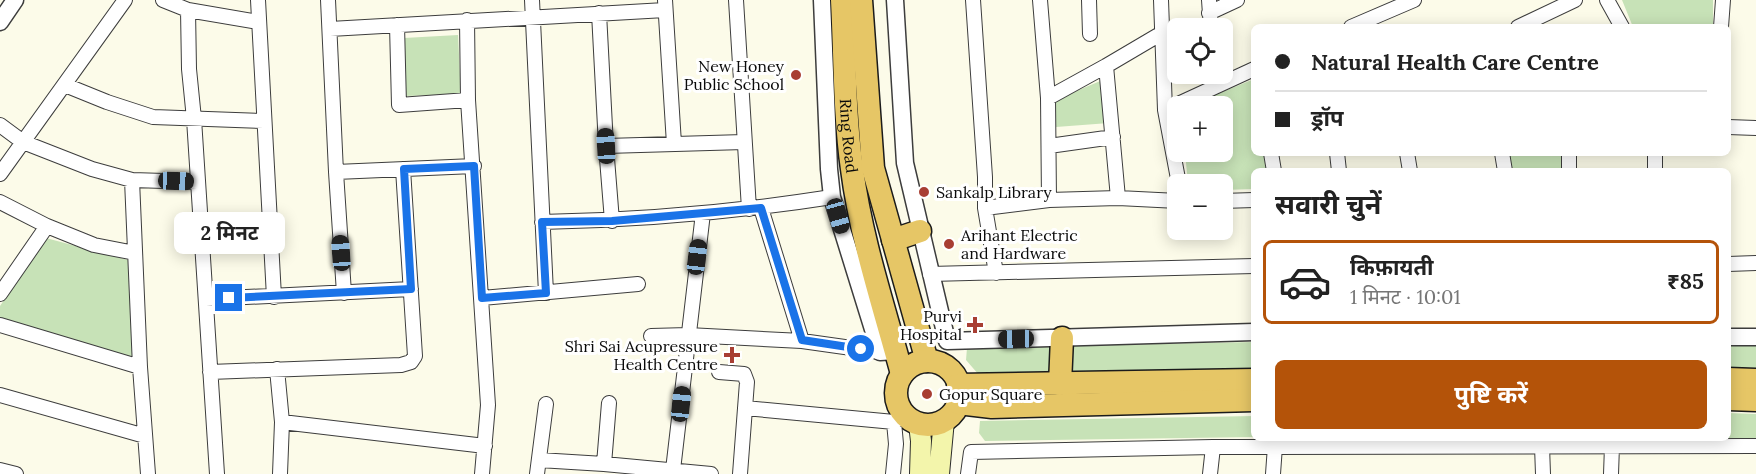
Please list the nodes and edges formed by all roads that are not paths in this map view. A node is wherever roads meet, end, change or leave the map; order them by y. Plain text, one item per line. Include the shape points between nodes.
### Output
1 (15, 0) edge
2 (125, 0) edge
3 (163, 0) edge
4 (258, 0) edge
5 (328, 0) edge
6 (532, 0) edge
7 (736, 0) edge
8 (822, 0) edge
9 (842, 0) edge
10 (861, 0) edge
11 (895, 0) edge
12 (973, 0) edge
13 (1040, 0) edge
14 (1089, 0) edge
15 (1161, 0) edge
16 (1237, 0) edge
17 (1414, 0) edge
18 (1575, 0) edge
19 (1607, 0) edge
20 (1723, 0) edge
21 (665, 5) edge
22 (1209, 6) edge
23 (188, 10) junction
24 (599, 13) junction
25 (533, 17) junction
26 (467, 20) junction
27 (0, 22) edge
28 (258, 22) junction
29 (1358, 24) edge
30 (1529, 24) edge
31 (1620, 24) edge
32 (1721, 24) edge
33 (398, 25) junction
34 (330, 29) junction
35 (1162, 33) junction
36 (1090, 34) dead end
37 (1106, 66) junction
38 (1251, 70) edge
39 (1233, 75) edge
40 (65, 84) junction
41 (1210, 84) edge
42 (1048, 98) junction
43 (468, 100) junction
44 (1165, 110) junction
45 (195, 119) junction
46 (264, 120) junction
47 (0, 125) edge
48 (1731, 127) edge
49 (1756, 128) edge
50 (1113, 137) junction
51 (23, 142) junction
52 (744, 142) junction
53 (674, 144) junction
54 (606, 146) junction
55 (1049, 146) junction
56 (474, 166) junction
57 (404, 169) junction
58 (336, 172) junction
59 (0, 174) edge
60 (1177, 174) edge
61 (132, 180) junction
62 (197, 182) junction
63 (832, 197) junction
64 (1118, 198) junction
65 (1049, 200) junction
66 (1167, 200) edge
67 (1251, 200) edge
68 (1233, 201) edge
69 (0, 202) edge
70 (985, 208) junction
71 (755, 209) junction
72 (703, 213) junction
73 (612, 221) junction
74 (542, 222) junction
75 (47, 226) junction
76 (920, 231) junction
77 (893, 240) junction
78 (135, 253) junction
79 (1756, 263) edge
80 (1731, 264) edge
81 (1251, 266) edge
82 (996, 273) junction
83 (930, 274) junction
84 (638, 284) dead end
85 (411, 289) junction
86 (344, 293) junction
87 (546, 293) junction
88 (0, 294) edge
89 (274, 297) junction
90 (482, 298) junction
91 (206, 299) junction
92 (0, 325) edge
93 (1251, 332) edge
94 (688, 335) junction
95 (651, 336) dead end
96 (1731, 337) edge
97 (1756, 337) edge
98 (1062, 338) junction
99 (802, 340) junction
100 (888, 352) junction
101 (927, 362) junction
102 (140, 367) junction
103 (278, 369) junction
104 (210, 372) junction
105 (718, 372) dead end
106 (902, 374) junction
107 (1731, 379) edge
108 (1251, 380) edge
109 (1756, 380) edge
110 (1060, 384) junction
111 (0, 395) edge
112 (1731, 399) edge
113 (1251, 400) edge
114 (1756, 400) edge
115 (953, 402) junction
116 (609, 403) dead end
117 (546, 404) dead end
118 (745, 408) junction
119 (906, 421) junction
120 (282, 422) junction
121 (145, 436) junction
122 (485, 446) junction
123 (1275, 446) junction
124 (1542, 446) junction
125 (1612, 446) junction
126 (1756, 446) edge
127 (1213, 447) junction
128 (604, 464) junction
129 (538, 467) edge
130 (0, 470) edge
131 (673, 470) junction
132 (16, 474) edge
133 (148, 474) edge
134 (217, 474) edge
135 (280, 474) edge
136 (482, 474) edge
137 (711, 474) edge
138 (740, 474) edge
139 (893, 474) edge
140 (920, 474) edge
141 (939, 474) edge
142 (968, 474) edge
143 (1210, 474) edge
144 (1273, 474) edge
145 (1543, 474) edge
146 (1611, 474) edge

1 - 27 street
2 - 40 street
3 - 23 street
4 - 28 street
5 - 34 street
6 - 25 street
7 - 52 street
8 - 63 street
9 - 100 highway, Ring Road via 852,170
10 - 77 highway, Ring Road via 873,168
11 - 76 street via 905,163
12 - 70 street
13 - 42 street
14 - 36 street
15 - 35 street
16 - 22 street
17 - 29 street
18 - 30 street
19 - 31 street
20 - 32 street
21 - 24 street
21 - 53 street
23 - 28 street
23 - 45 street
24 - 25 street
24 - 54 street
25 - 26 street
25 - 74 street
26 - 33 street
26 - 43 street
28 - 46 street
33 - 34 street
33 - 43 street via 399,105
34 - 58 street
35 - 37 street
35 - 44 street
37 - 42 street
37 - 50 street
38 - 39 street
40 - 45 street via 153,117
40 - 51 street
41 - 44 street
42 - 55 street
43 - 56 street
44 - 60 street
45 - 46 street
45 - 62 street
46 - 89 street
47 - 51 street
48 - 49 street
50 - 55 street
50 - 64 street
51 - 59 street
51 - 61 street
52 - 53 street
52 - 71 street
53 - 54 street
54 - 73 street
55 - 65 street
56 - 57 street
56 - 90 street
57 - 58 street
57 - 85 street
58 - 86 street
61 - 62 street
61 - 78 street
62 - 91 street
63 - 71 street
63 - 100 street
64 - 65 street
64 - 66 street
65 - 70 street
67 - 68 street
69 - 75 street
70 - 82 street
71 - 72 street
71 - 99 street
72 - 73 street
72 - 94 street
73 - 74 street
74 - 87 street
75 - 78 street via 94,245
75 - 88 street
76 - 77 highway
76 - 83 street
77 - 101 highway, Ring Road
78 - 102 street
79 - 80 street
81 - 82 street
82 - 83 street
83 - 98 street via 946,341
84 - 87 street
85 - 86 street
85 - 103 street via 415,356 411,362
86 - 89 street
87 - 90 street
89 - 91 street
90 - 122 street via 488,405
91 - 104 street
92 - 102 street
93 - 98 street
94 - 95 street
94 - 99 street
94 - 131 street
96 - 97 street
98 - 110 highway
99 - 100 street
100 - 106 highway, Ring Road
101 - 106 highway via 909,367
101 - 115 highway via 944,366 953,374
102 - 121 street
103 - 104 street
103 - 120 street
104 - 134 street
105 - 118 street via 744,374
106 - 119 highway via 896,396
107 - 109 highway
108 - 110 highway
110 - 115 highway
111 - 121 street
112 - 114 highway
113 - 115 highway via 992,407
115 - 119 highway via 936,423
115 - 141 main road
116 - 128 street
117 - 129 street
118 - 119 street
118 - 138 street
119 - 139 street via 896,444
119 - 140 main road via 921,441
120 - 122 street
120 - 135 street
121 - 133 street
122 - 136 street
123 - 124 street
123 - 127 street
123 - 144 street
124 - 125 street
124 - 145 street
125 - 126 street
125 - 146 street
127 - 142 street via 971,452
127 - 143 street
128 - 129 street
128 - 131 street
130 - 132 street
131 - 137 street

